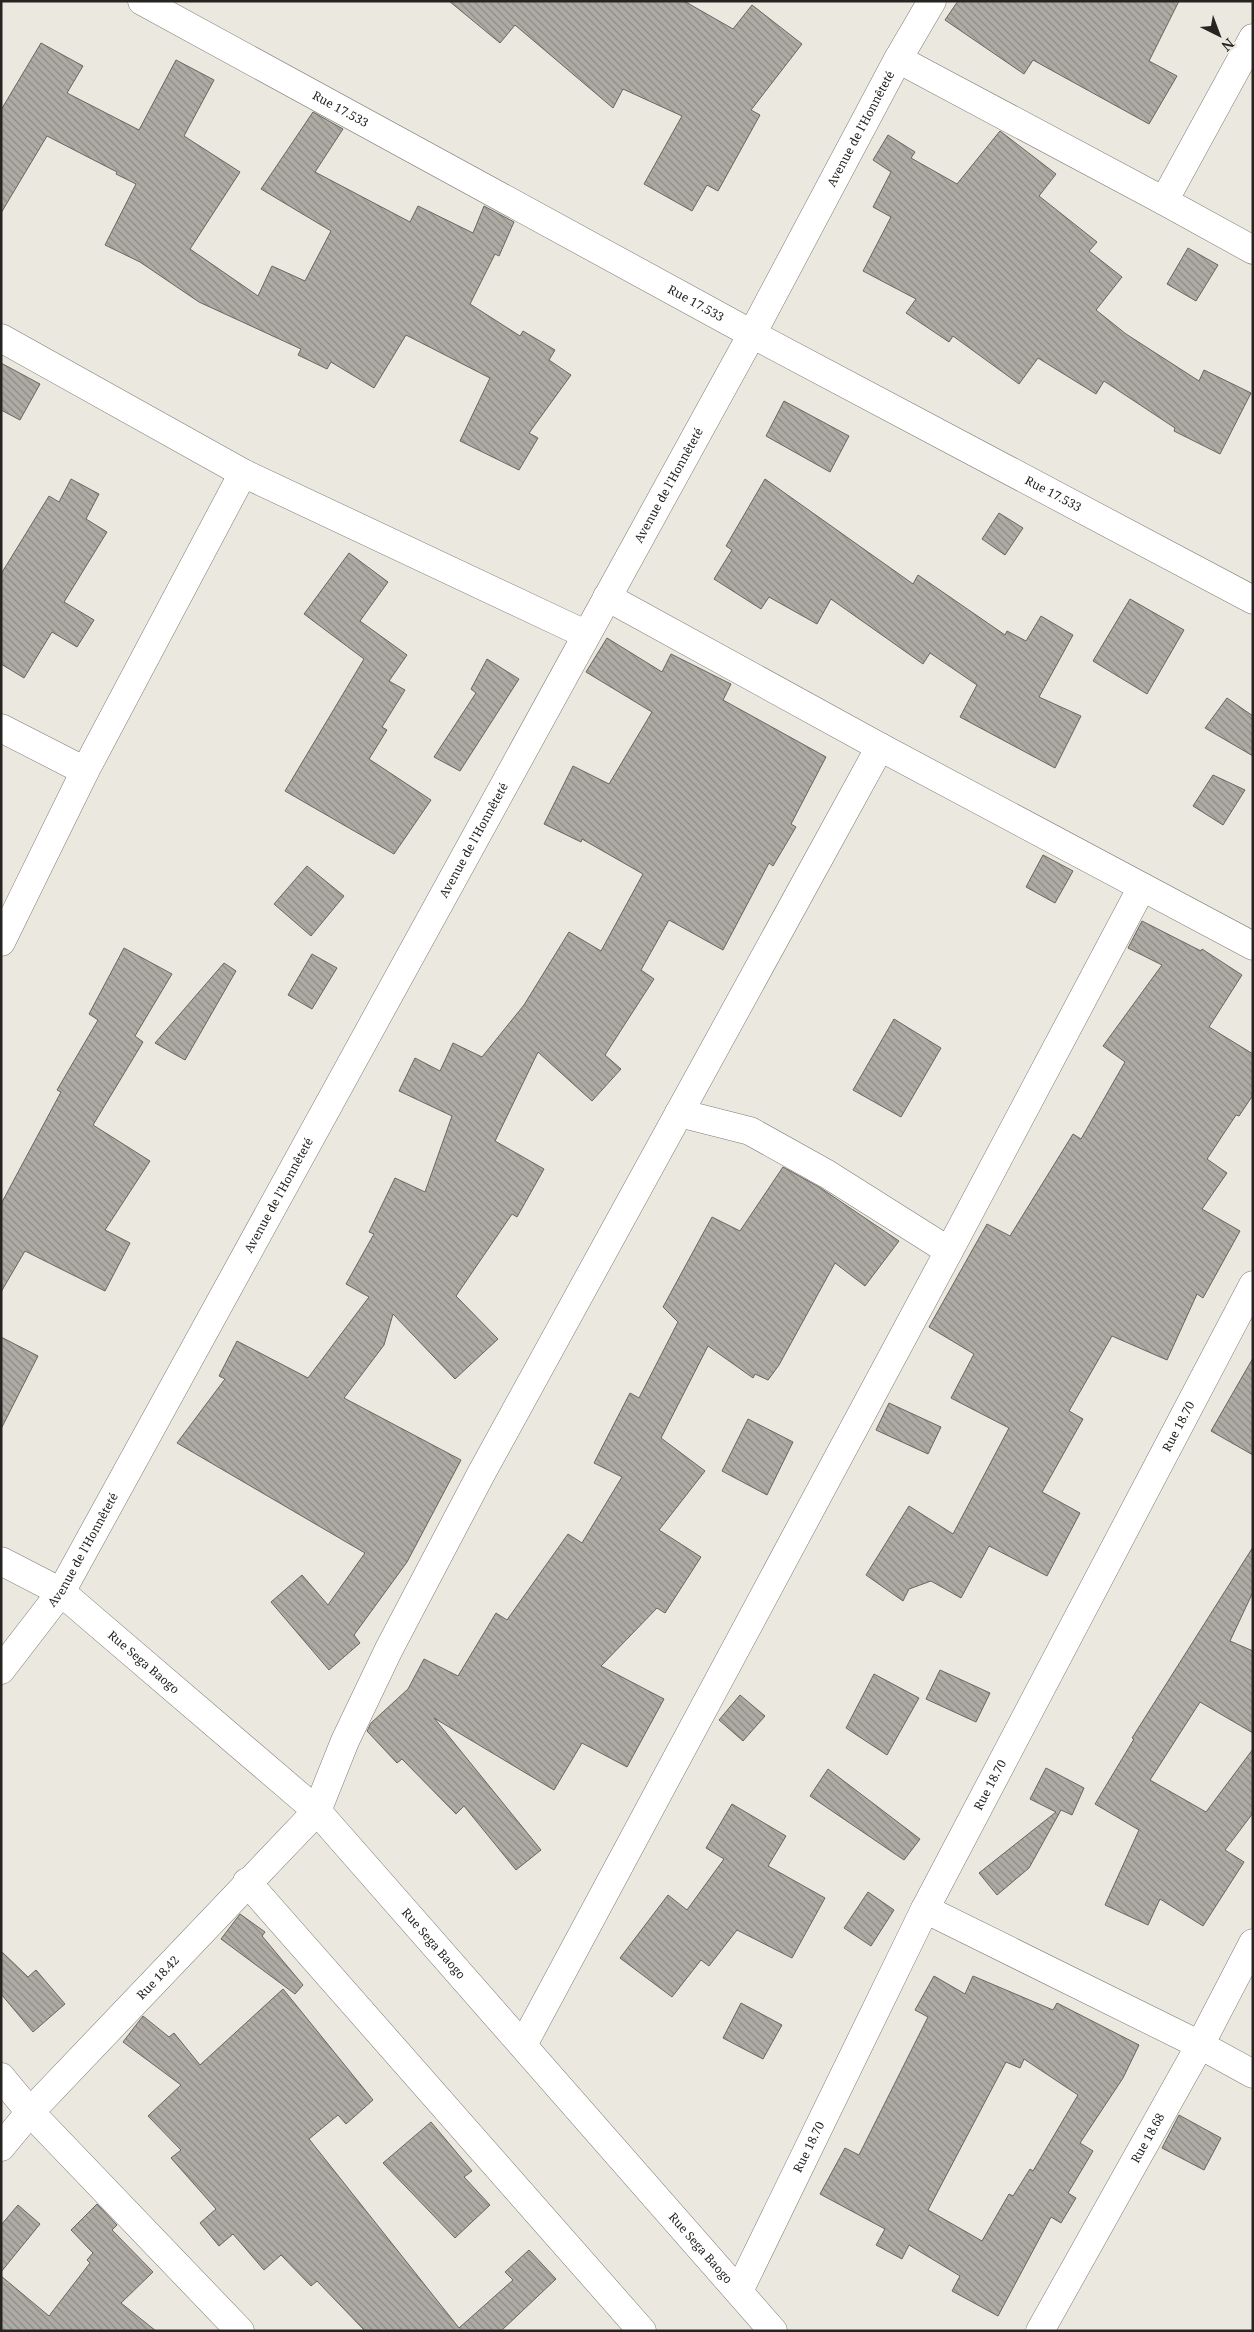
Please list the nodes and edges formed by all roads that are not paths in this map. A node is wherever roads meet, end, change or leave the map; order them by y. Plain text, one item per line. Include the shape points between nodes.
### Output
1 (142, 1) edge
2 (931, 1) edge
3 (1253, 38) edge
4 (898, 60) junction
5 (1164, 201) junction
6 (1253, 250) edge
7 (752, 334) junction
8 (1, 338) edge
9 (243, 473) junction
10 (607, 597) junction
11 (1253, 600) edge
12 (585, 634) junction
13 (1, 728) edge
14 (880, 746) junction
15 (85, 771) junction
16 (1142, 887) junction
17 (1, 942) edge
18 (1253, 946) edge
19 (679, 1113) junction
20 (949, 1251) junction
21 (1253, 1285) edge
22 (1, 1561) edge
23 (61, 1592) junction
24 (1, 1670) edge
25 (317, 1811) junction
26 (247, 1882) junction
27 (925, 1908) junction
28 (1253, 1943) edge
29 (1200, 2044) junction
30 (524, 2045) junction
31 (1253, 2074) edge
32 (1, 2077) edge
33 (30, 2112) junction
34 (1, 2147) edge
35 (739, 2292) junction
36 (230, 2327) edge
37 (642, 2331) edge
38 (773, 2331) edge
39 (1040, 2331) edge

1 - 7 street, Rue 17.533
2 - 4 street, Avenue de l'Honnêteté
3 - 5 street
4 - 5 street
4 - 7 street, Avenue de l'Honnêteté
5 - 6 street
7 - 10 street, Avenue de l'Honnêteté
7 - 11 street, Rue 17.533
8 - 9 street
9 - 12 street
9 - 15 street
10 - 12 street, Avenue de l'Honnêteté
10 - 14 street
12 - 23 street, Avenue de l'Honnêteté
13 - 15 street
14 - 16 street
14 - 19 street
15 - 17 street
16 - 18 street
16 - 20 street
19 - 20 street via 750,1131 827,1174
19 - 25 street via 388,1649
20 - 30 street
21 - 27 street, Rue 18.70
22 - 23 street, Rue Sega Baogo
23 - 24 street, Avenue de l'Honnêteté
23 - 25 street, Rue Sega Baogo
25 - 26 street, Rue 18.42
25 - 30 street, Rue Sega Baogo
26 - 33 street, Rue 18.42
26 - 37 street
27 - 29 street
27 - 35 street, Rue 18.70
28 - 29 street, Rue 18.68
29 - 31 street
29 - 39 street, Rue 18.68
30 - 35 street, Rue Sega Baogo
32 - 33 street
33 - 34 street, Rue 18.42
33 - 36 street
35 - 38 street, Rue Sega Baogo

